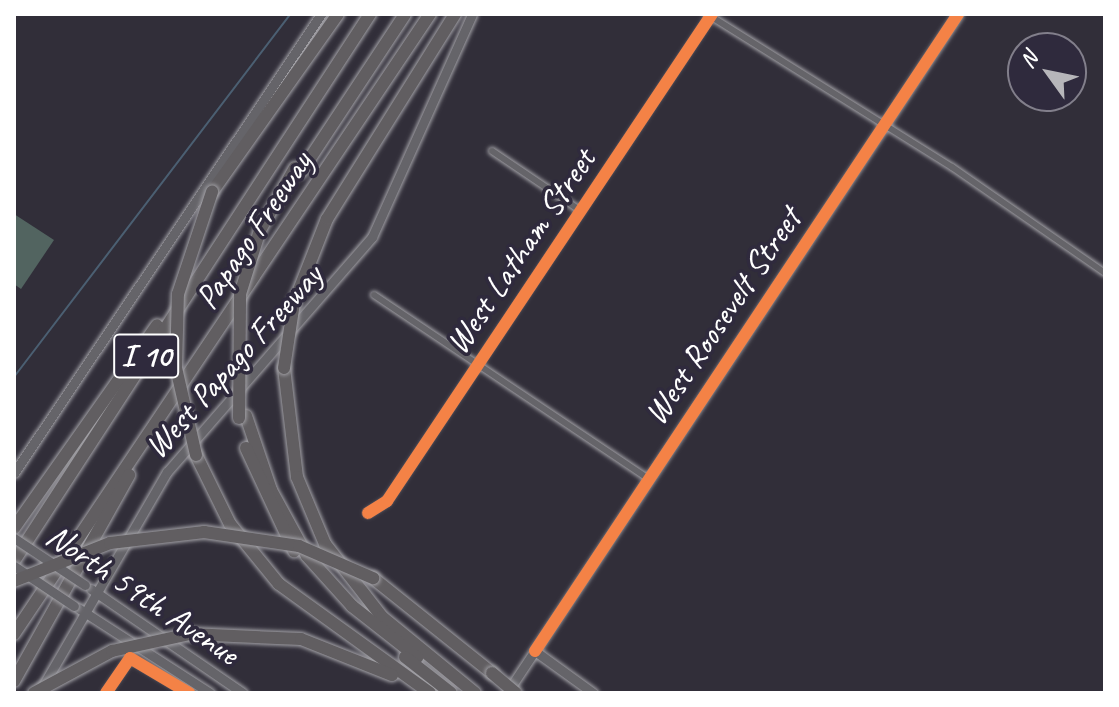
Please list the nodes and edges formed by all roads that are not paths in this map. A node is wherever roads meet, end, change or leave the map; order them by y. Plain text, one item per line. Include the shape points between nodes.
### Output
1 (321, 14) edge
2 (338, 14) edge
3 (370, 14) edge
4 (395, 14) edge
5 (405, 14) edge
6 (430, 14) edge
7 (455, 14) edge
8 (472, 14) edge
9 (958, 14) edge
10 (710, 15) edge
11 (885, 124) junction
12 (492, 151) dead end
13 (278, 152) junction
14 (298, 170) junction
15 (581, 211) junction
16 (1105, 273) edge
17 (374, 295) dead end
18 (478, 364) junction
19 (243, 417) junction
20 (152, 430) junction
21 (14, 473) edge
22 (647, 478) junction
23 (368, 513) dead end
24 (14, 528) edge
25 (14, 538) edge
26 (14, 564) edge
27 (14, 581) edge
28 (96, 591) junction
29 (78, 608) junction
30 (14, 634) edge
31 (535, 651) junction
32 (14, 681) edge
33 (36, 693) edge
34 (106, 693) edge
35 (189, 693) edge
36 (210, 693) edge
37 (243, 693) edge
38 (418, 693) edge
39 (430, 693) edge
40 (451, 693) edge
41 (464, 693) edge
42 (475, 693) edge
43 (507, 693) edge
44 (516, 693) edge
45 (593, 693) edge

1 - 21 main road
2 - 39 highway, bridge via 212,192 188,251 177,310 176,368 196,455 230,524 279,584
3 - 13 highway, Papago Freeway / I 10
4 - 14 highway
5 - 14 highway
6 - 20 highway, Papago Freeway / I 10
7 - 42 highway, bridge via 322,228 294,303 284,368 297,477 332,555 382,617
8 - 28 main road, West Papago Freeway via 372,237 185,449
9 - 11 main road, West Roosevelt Street
10 - 11 street
10 - 15 street, West Latham Street
11 - 16 street
11 - 22 main road, West Roosevelt Street
12 - 15 street
13 - 24 highway
13 - 26 highway, Papago Freeway / I 10
14 - 19 highway, bridge via 252,275 242,330
15 - 18 street, West Latham Street
17 - 18 street
18 - 22 street
18 - 23 street, West Latham Street via 387,501
19 - 40 highway via 263,496 301,561 345,609
19 - 41 highway via 275,499 320,573
20 - 30 highway, Papago Freeway / I 10
20 - 32 highway
22 - 31 main road, West Roosevelt Street
25 - 28 main road, North 59th Avenue, bridge
26 - 29 main road, North 59th Avenue, bridge
27 - 44 highway, bridge via 110,543 204,532 299,546 373,578
28 - 29 main road, West Papago Freeway
28 - 37 main road, North 59th Avenue
29 - 33 main road, West Papago Freeway
29 - 36 main road, North 59th Avenue
31 - 43 main road, West Roosevelt Street
31 - 45 main road
33 - 38 highway, bridge via 112,651 190,634 258,633 364,659
34 - 35 street, North 59th Avenue via 130,658

